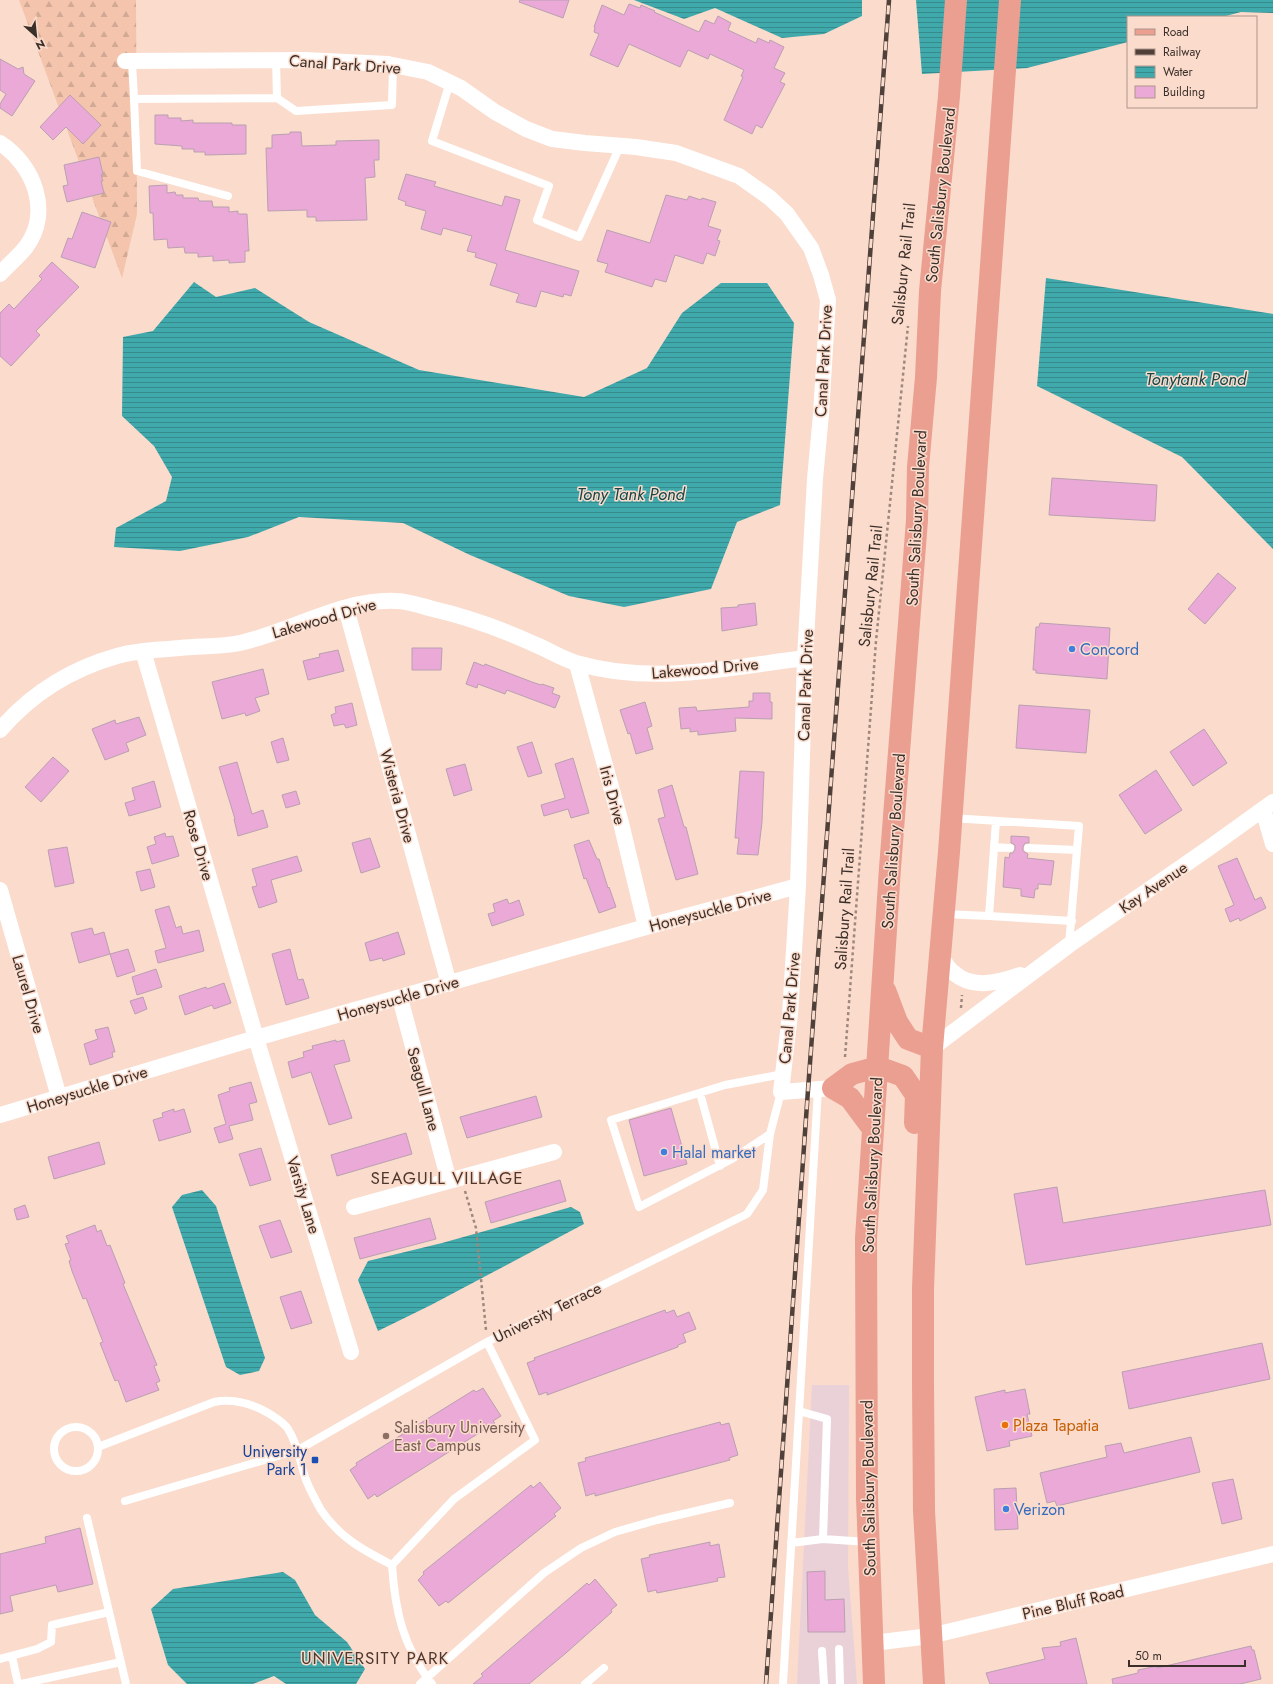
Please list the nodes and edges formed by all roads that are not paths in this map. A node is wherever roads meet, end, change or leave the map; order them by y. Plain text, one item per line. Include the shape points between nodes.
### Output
1 (956, 0) edge
2 (1010, 0) edge
3 (276, 60) junction
4 (128, 61) joint
5 (393, 65) junction
6 (450, 82) junction
7 (277, 98) junction
8 (134, 99) junction
9 (0, 143) edge
10 (620, 146) junction
11 (228, 196) dead end
12 (0, 274) edge
13 (346, 608) junction
14 (143, 651) junction
15 (805, 658) junction
16 (578, 664) junction
17 (0, 730) edge
18 (1268, 805) edge
19 (951, 818) junction
20 (996, 821) junction
21 (1273, 844) edge
22 (994, 847) junction
23 (1010, 848) dead end
24 (1028, 848) dead end
25 (1077, 850) junction
26 (798, 886) junction
27 (0, 890) edge
28 (943, 914) junction
29 (989, 916) junction
30 (1072, 921) junction
31 (646, 927) junction
32 (1069, 945) junction
33 (940, 955) junction
34 (1031, 972) junction
35 (882, 983) junction
36 (449, 984) junction
37 (400, 998) junction
38 (256, 1038) junction
39 (932, 1048) junction
40 (878, 1067) junction
41 (783, 1074) junction
42 (826, 1088) junction
43 (781, 1092) junction
44 (700, 1093) junction
45 (59, 1097) junction
46 (0, 1115) edge
47 (873, 1130) junction
48 (770, 1134) junction
49 (554, 1152) dead end
50 (720, 1166) junction
51 (926, 1176) junction
52 (455, 1179) junction
53 (354, 1207) dead end
54 (487, 1342) junction
55 (351, 1352) dead end
56 (799, 1411) junction
57 (98, 1447) junction
58 (298, 1450) junction
59 (125, 1501) dead end
60 (730, 1504) dead end
61 (87, 1518) dead end
62 (823, 1540) junction
63 (868, 1542) junction
64 (791, 1543) junction
65 (1273, 1554) edge
66 (392, 1565) junction
67 (109, 1612) junction
68 (930, 1636) junction
69 (872, 1643) junction
70 (839, 1649) dead end
71 (822, 1651) dead end
72 (12, 1656) junction
73 (0, 1659) edge
74 (121, 1662) junction
75 (604, 1668) dead end
76 (430, 1681) edge
77 (18, 1684) edge
78 (21, 1684) edge
79 (126, 1684) edge
80 (420, 1684) edge
81 (586, 1684) edge
82 (783, 1684) edge
83 (824, 1684) edge
84 (840, 1684) edge
85 (874, 1684) edge
86 (934, 1684) edge

1 - 35 main road, South Salisbury Boulevard via 950,96 930,291 918,467 917,520
2 - 19 main road
3 - 4 street, Canal Park Drive
3 - 5 street, Canal Park Drive
3 - 7 lane
4 - 8 lane
5 - 6 street, Canal Park Drive via 428,72
5 - 7 lane via 392,106 296,111
6 - 10 street, Canal Park Drive via 495,112 526,129 552,139
6 - 10 lane via 432,141 549,186 537,220 579,236
7 - 8 lane
8 - 11 lane via 138,171
9 - 12 street via 10,149 28,171 38,197 36,227 25,248
10 - 15 street, Canal Park Drive via 676,153 739,176 787,214 811,248 821,275 828,300
13 - 14 street, Lakewood Drive via 239,643
13 - 16 street, Lakewood Drive via 372,601 397,601 419,605 506,631
13 - 36 street, Wisteria Drive
14 - 17 street, Lakewood Drive via 118,656 77,670 30,700
14 - 38 street, Rose Drive
15 - 16 street, Lakewood Drive via 679,673 626,673
15 - 26 street, Canal Park Drive
16 - 31 street, Iris Drive
18 - 21 street
18 - 32 street, Kay Avenue
19 - 20 lane
19 - 28 main road
20 - 22 lane
20 - 25 lane via 1079,826
22 - 23 lane
22 - 29 lane
24 - 25 lane
25 - 30 lane
26 - 31 street, Honeysuckle Drive
26 - 41 street, Canal Park Drive via 790,1014
27 - 45 street, Laurel Drive
28 - 29 lane
28 - 33 main road
29 - 30 lane
30 - 32 lane
31 - 36 street, Honeysuckle Drive
32 - 34 street, Kay Avenue
33 - 34 street, Kay Avenue via 954,973 966,981 980,984 1002,981
33 - 39 main road
34 - 39 street, Kay Avenue
35 - 39 main road via 897,1022 908,1039
35 - 40 main road, South Salisbury Boulevard
36 - 37 street, Honeysuckle Drive
37 - 38 street, Honeysuckle Drive
37 - 52 street, Seagull Lane
38 - 45 street, Honeysuckle Drive
38 - 55 street, Varsity Lane
39 - 51 main road
40 - 42 main road via 852,1074
40 - 47 main road, South Salisbury Boulevard
40 - 51 main road via 904,1076 916,1095 914,1160
41 - 43 street, Canal Park Drive
41 - 44 lane
42 - 43 street
42 - 47 main road via 850,1098
42 - 56 lane
43 - 48 lane, University Terrace
44 - 50 lane
44 - 50 lane via 612,1120 639,1207
45 - 46 street, Honeysuckle Drive
47 - 63 main road, South Salisbury Boulevard via 866,1238
48 - 50 lane
48 - 54 lane, University Terrace via 763,1190 747,1214
49 - 52 street
51 - 68 main road via 922,1289 924,1496
52 - 53 street
54 - 58 lane
54 - 66 lane, University Terrace via 535,1440 454,1499
56 - 62 lane via 827,1419
56 - 64 lane
57 - 57 lane via 95,1461 77,1471 70,1470 58,1462 54,1449 58,1436 76,1427 89,1431
57 - 58 lane via 214,1402 227,1400 243,1402 264,1410 288,1428
58 - 59 lane
58 - 66 lane via 307,1481 321,1509 336,1529 361,1549
60 - 76 lane via 615,1532 581,1548 544,1573
61 - 67 lane
62 - 63 lane
62 - 64 lane
63 - 69 main road, South Salisbury Boulevard
64 - 82 lane
65 - 68 street, Pine Bluff Road
66 - 76 lane via 398,1617 408,1644
67 - 72 lane via 52,1625 51,1642
67 - 74 lane
68 - 69 street, Pine Bluff Road
68 - 86 main road
69 - 85 main road, South Salisbury Boulevard
70 - 84 lane
71 - 83 lane
72 - 73 lane
72 - 77 lane
74 - 78 lane
74 - 79 lane
75 - 81 lane
76 - 80 lane

